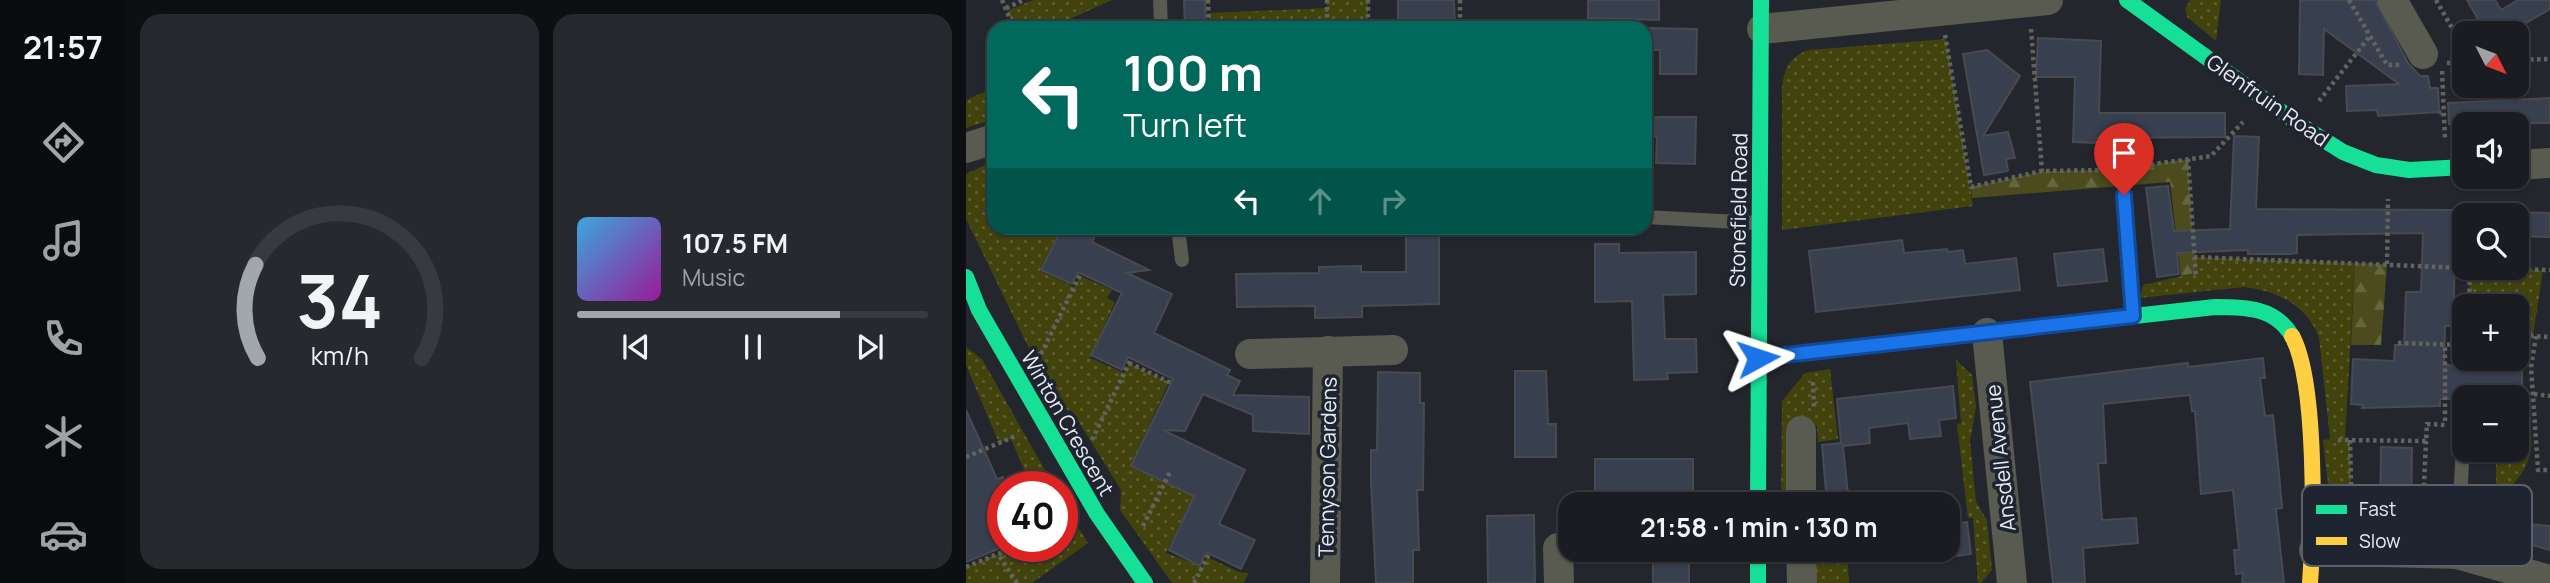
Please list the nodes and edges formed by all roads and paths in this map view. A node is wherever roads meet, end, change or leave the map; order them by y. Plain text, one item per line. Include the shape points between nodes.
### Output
1 (1002, 0) edge
2 (1024, 0) edge
3 (1160, 0) edge
4 (1208, 0) edge
5 (1327, 0) edge
6 (1368, 0) edge
7 (1460, 0) edge
8 (1761, 0) edge
9 (2127, 0) edge
10 (2392, 0) edge
11 (2436, 0) edge
12 (2038, 1) edge
13 (1006, 8) junction
14 (2159, 8) edge
15 (1941, 10) junction
16 (1011, 21) edge
17 (1161, 21) edge
18 (1209, 21) edge
19 (1327, 21) edge
20 (1368, 21) edge
21 (1460, 21) edge
22 (2452, 28) edge
23 (1762, 29) junction
24 (2370, 36) dead end
25 (2432, 59) joint
26 (2550, 59) edge
27 (2529, 60) edge
28 (2264, 99) junction
29 (2300, 125) junction
30 (987, 141) edge
31 (966, 148) edge
32 (2188, 159) junction
33 (2550, 163) edge
34 (2529, 164) edge
35 (2389, 167) junction
36 (2447, 167) junction
37 (2452, 167) edge
38 (2042, 171) junction
39 (2124, 195) dead end
40 (1652, 217) edge
41 (1758, 223) junction
42 (1179, 235) edge
43 (2194, 257) junction
44 (1182, 260) dead end
45 (2387, 264) junction
46 (2452, 267) edge
47 (2529, 270) edge
48 (2550, 270) edge
49 (1081, 273) dead end
50 (966, 277) edge
51 (2198, 310) junction
52 (973, 312) edge
53 (2133, 316) junction
54 (1987, 333) junction
55 (2529, 336) edge
56 (2536, 336) junction
57 (2550, 337) edge
58 (2398, 343) dead end
59 (2445, 345) junction
60 (2452, 345) edge
61 (1394, 350) dead end
62 (1328, 351) junction
63 (1811, 353) junction
64 (1250, 354) dead end
65 (1758, 358) junction
66 (1016, 375) junction
67 (1171, 383) dead end
68 (2533, 394) junction
69 (2550, 396) edge
70 (1045, 424) junction
71 (2445, 425) junction
72 (2452, 426) edge
73 (1801, 431) joint
74 (2310, 440) junction
75 (2350, 440) junction
76 (2427, 441) junction
77 (966, 457) edge
78 (1063, 457) junction
79 (2458, 462) edge
80 (1171, 470) dead end
81 (2550, 470) edge
82 (2312, 485) edge
83 (2351, 485) edge
84 (2425, 485) edge
85 (2458, 485) edge
86 (1758, 492) edge
87 (1801, 492) edge
88 (1120, 549) junction
89 (1209, 554) dead end
90 (987, 558) edge
91 (1003, 562) edge
92 (1558, 562) edge
93 (1758, 562) edge
94 (1801, 562) edge
95 (2500, 566) edge
96 (966, 567) edge
97 (2550, 580) edge
98 (1017, 583) edge
99 (1145, 583) edge
100 (1194, 583) edge
101 (1325, 583) edge
102 (1559, 583) edge
103 (1758, 583) edge
104 (1802, 583) edge
105 (2012, 583) edge

1 - 13 path
2 - 13 path
3 - 17 lane
4 - 18 path
5 - 19 path
6 - 20 path
7 - 21 path
8 - 23 street, Stonefield Road
9 - 14 street, Glenfruin Road
10 - 25 street
11 - 22 path
12 - 15 street
12 - 38 path
13 - 16 path
14 - 28 street, Glenfruin Road
15 - 23 street
15 - 38 path via 1971,187
23 - 41 street, Stonefield Road
24 - 29 path
25 - 36 path
26 - 27 path
28 - 29 street, Glenfruin Road
28 - 32 path via 2211,156
29 - 35 street, Glenfruin Road via 2343,152
30 - 31 street
32 - 38 path via 2112,170
32 - 43 path
33 - 34 street
35 - 36 street, Glenfruin Road
35 - 45 path
36 - 37 street, Glenfruin Road
39 - 53 lane
40 - 41 lane
41 - 65 street, Stonefield Road
42 - 44 lane
43 - 45 path
43 - 51 path
45 - 46 path
47 - 48 path
49 - 66 path via 1035,365
50 - 52 street, Winton Crescent
51 - 53 street
51 - 74 street via 2239,307 2268,312 2286,324 2296,337
52 - 66 street, Winton Crescent
53 - 54 street
54 - 63 street
54 - 105 street, Ansdell Avenue
55 - 56 path
56 - 57 path
56 - 68 path
58 - 59 path
59 - 60 path
59 - 71 path
61 - 62 street, Tennyson Gardens
62 - 64 street, Tennyson Gardens
62 - 101 street, Tennyson Gardens
63 - 65 street
63 - 73 path via 1815,429
65 - 86 street, Stonefield Road
66 - 70 street, Winton Crescent
67 - 78 path via 1130,361 1091,442
68 - 69 path
68 - 81 path via 2538,470
70 - 77 path
70 - 78 street, Winton Crescent
71 - 72 path
71 - 76 path via 2427,424
73 - 87 street
74 - 75 path
74 - 82 street
75 - 76 path
75 - 83 path
76 - 84 path
78 - 88 street, Winton Crescent
79 - 85 lane
80 - 88 path via 1138,536
88 - 99 street, Winton Crescent
89 - 100 path
90 - 96 path
91 - 98 path
92 - 102 street
93 - 103 street
94 - 104 street
95 - 97 street

